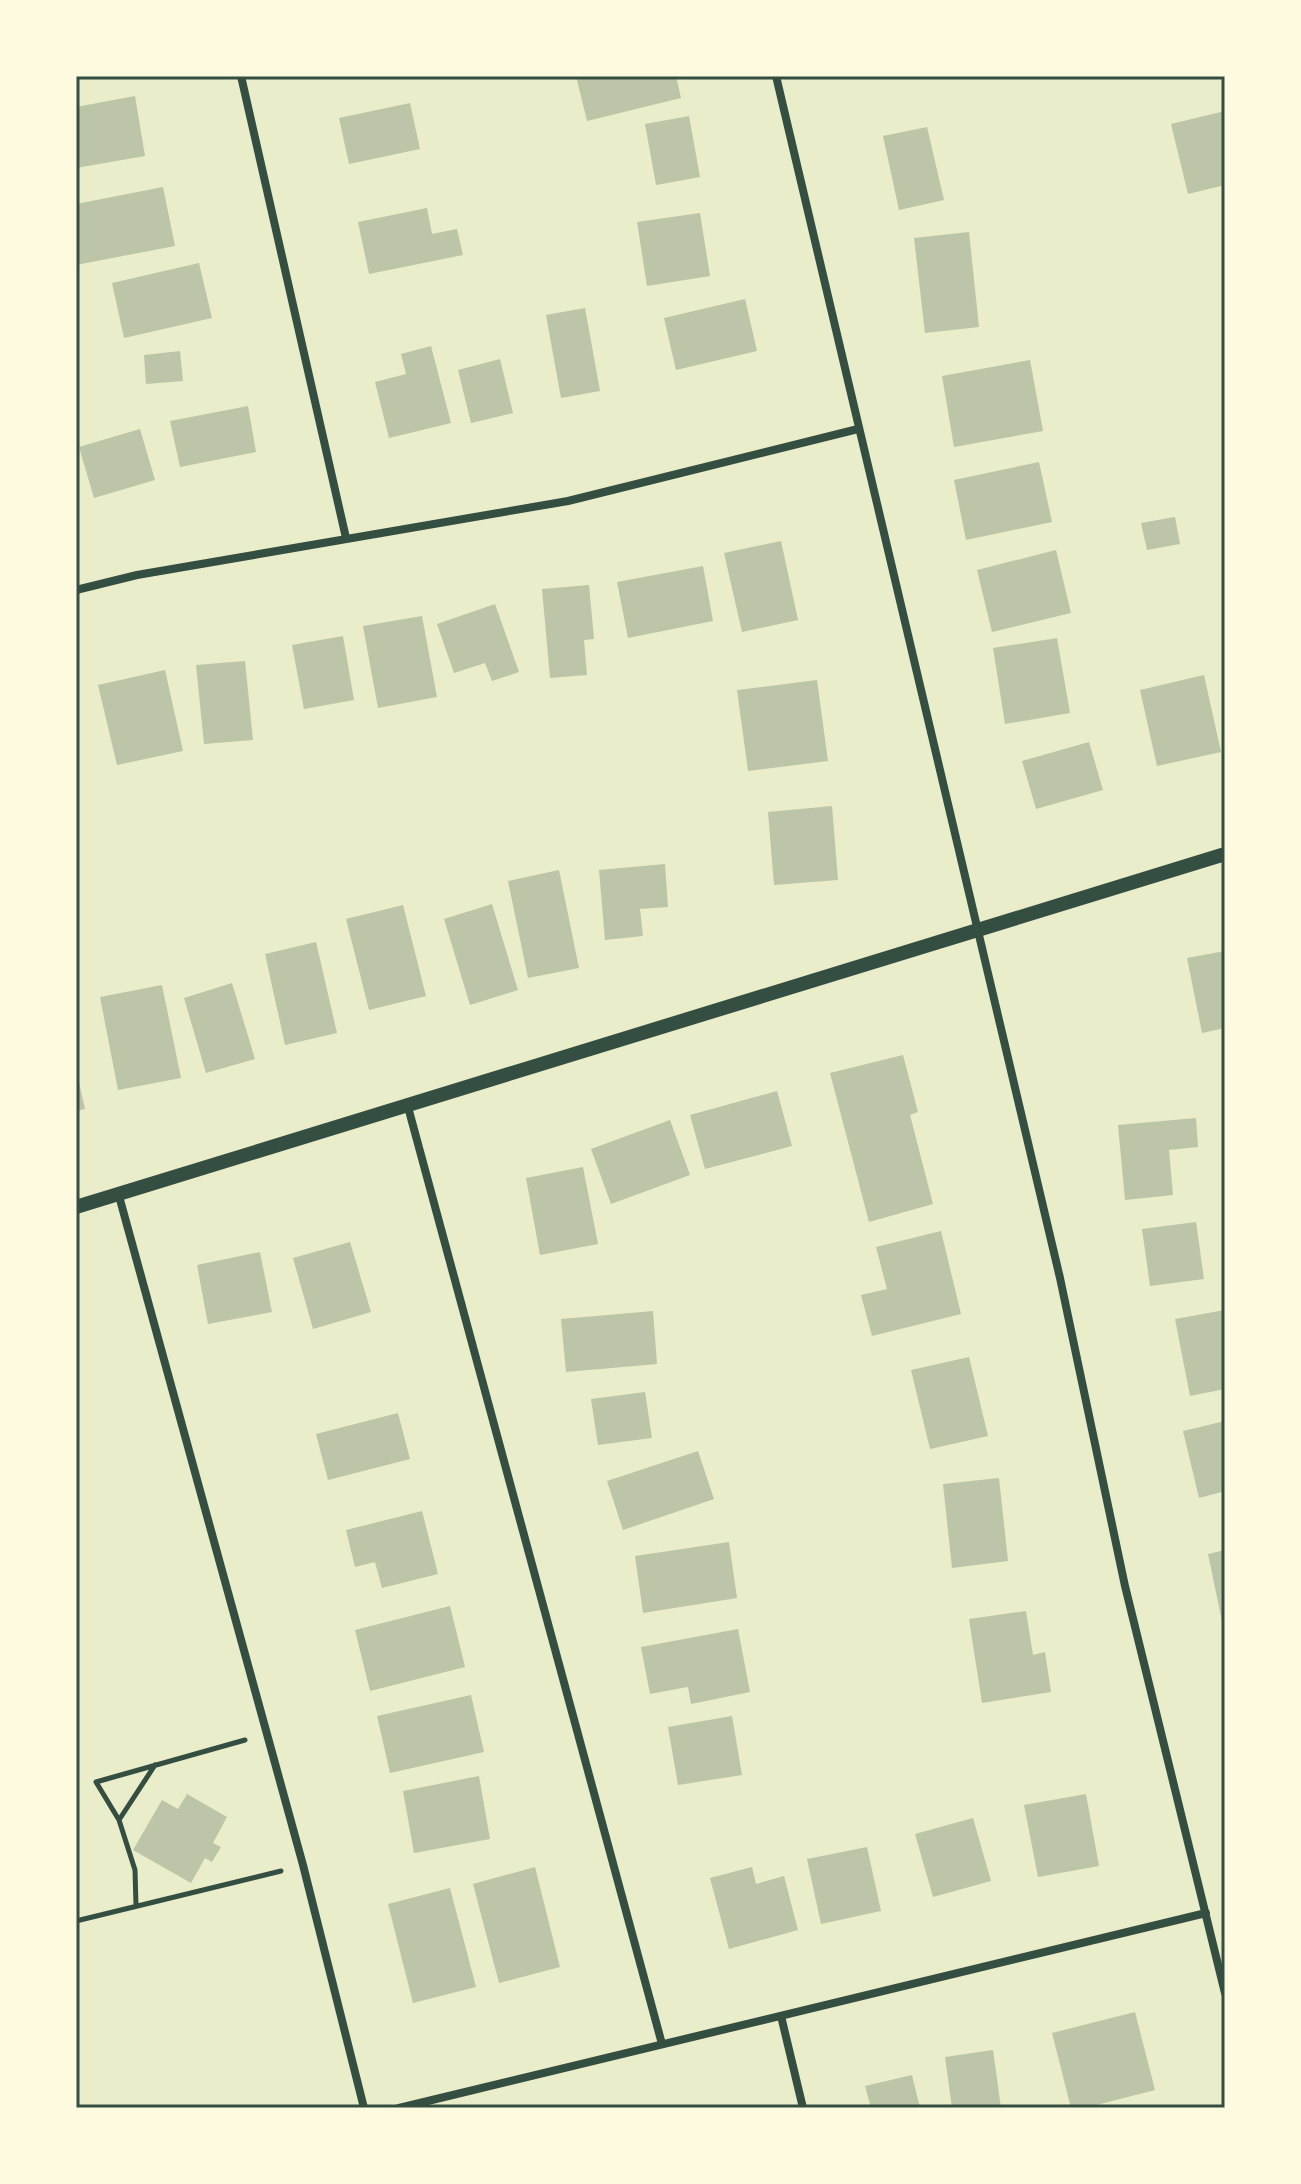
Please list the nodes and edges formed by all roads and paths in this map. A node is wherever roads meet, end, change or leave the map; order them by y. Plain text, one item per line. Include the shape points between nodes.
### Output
1 (241, 76) edge
2 (776, 76) edge
3 (858, 429) junction
4 (346, 538) junction
5 (76, 590) edge
6 (1225, 854) edge
7 (976, 928) junction
8 (408, 1107) junction
9 (119, 1196) junction
10 (76, 1207) edge
11 (267, 1734) junction
12 (155, 1765) junction
13 (96, 1782) junction
14 (89, 1789) dead end
15 (119, 1820) junction
16 (303, 1865) junction
17 (136, 1906) junction
18 (1206, 1913) junction
19 (76, 1921) edge
20 (1225, 1993) edge
21 (781, 2016) junction
22 (662, 2044) junction
23 (364, 2108) edge
24 (399, 2108) edge
25 (803, 2108) edge

1 - 4 street
2 - 3 street
3 - 4 street via 568,501
3 - 7 street
4 - 5 street
6 - 7 street
7 - 8 street
7 - 18 street via 1060,1278 1125,1586
8 - 9 street
8 - 22 street
9 - 10 street
9 - 11 street
11 - 12 path
11 - 16 street
12 - 13 path
12 - 15 path
13 - 14 path
13 - 15 path
15 - 17 path via 135,1870
16 - 17 path
16 - 23 street
17 - 19 path
18 - 20 street
18 - 21 street
21 - 22 street
21 - 25 street
22 - 24 street

